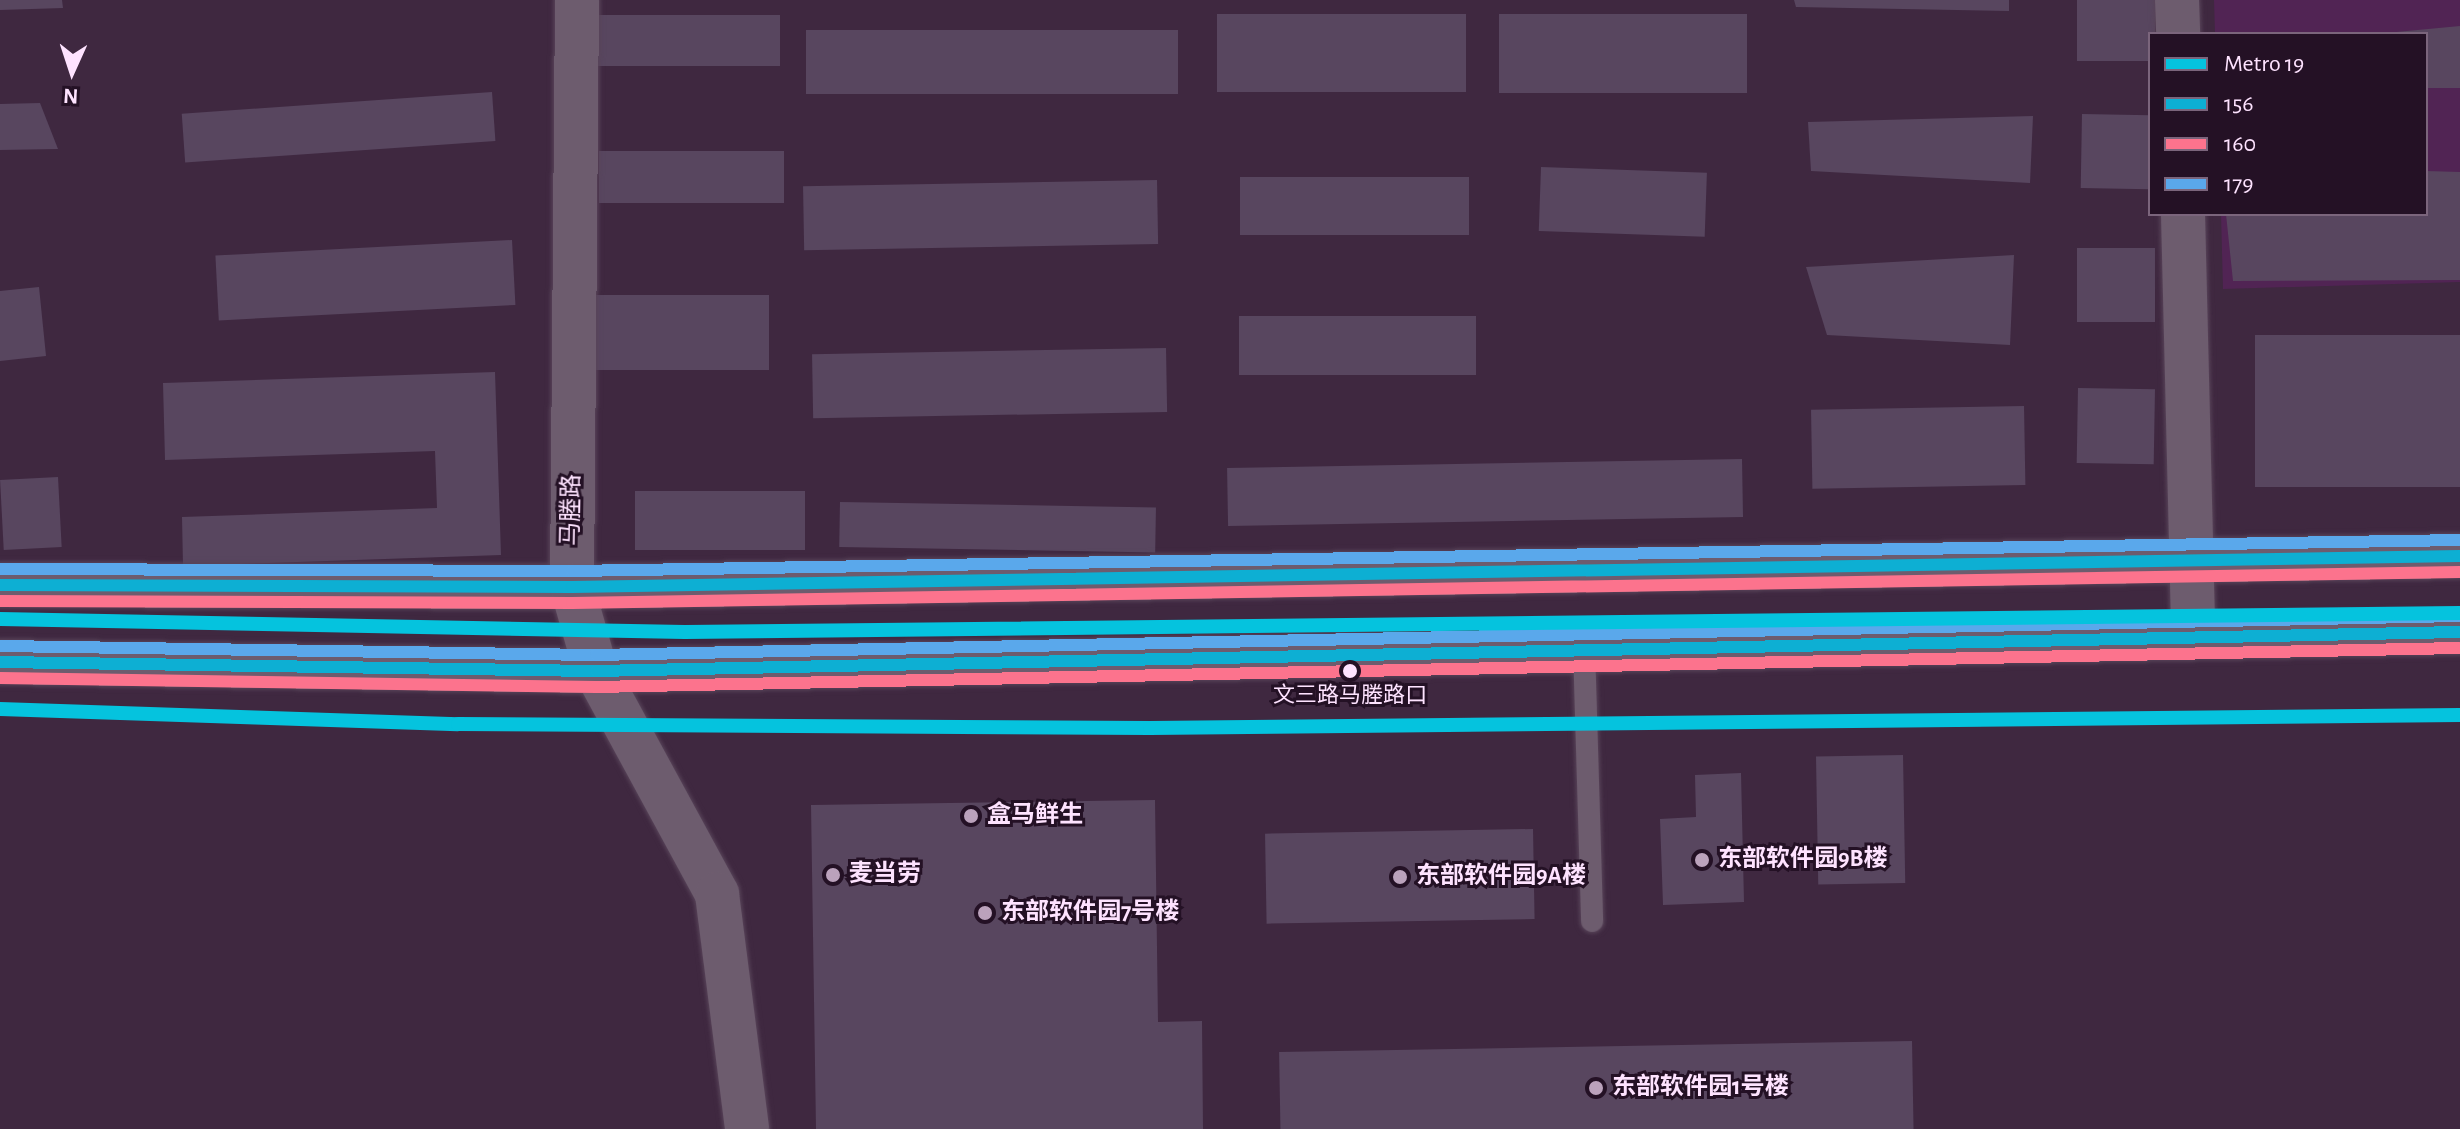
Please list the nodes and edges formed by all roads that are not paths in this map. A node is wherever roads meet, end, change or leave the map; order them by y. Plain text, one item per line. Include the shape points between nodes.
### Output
1 (577, 0) edge
2 (2177, 0) edge
3 (2178, 32) edge
4 (2183, 216) edge
5 (2192, 555) junction
6 (2460, 556) edge
7 (0, 585) edge
8 (572, 587) junction
9 (2460, 632) edge
10 (2193, 633) junction
11 (1584, 647) junction
12 (0, 662) edge
13 (596, 671) junction
14 (1592, 921) dead end
15 (747, 1129) edge

1 - 8 main road, 马塍路
2 - 3 main road
4 - 5 main road
5 - 6 main road
5 - 8 main road
5 - 10 main road
7 - 8 main road
8 - 13 main road, 马塍路
9 - 10 main road
10 - 11 main road
11 - 13 main road
11 - 14 lane
12 - 13 main road
13 - 15 main road, 马塍路 via 717,894

